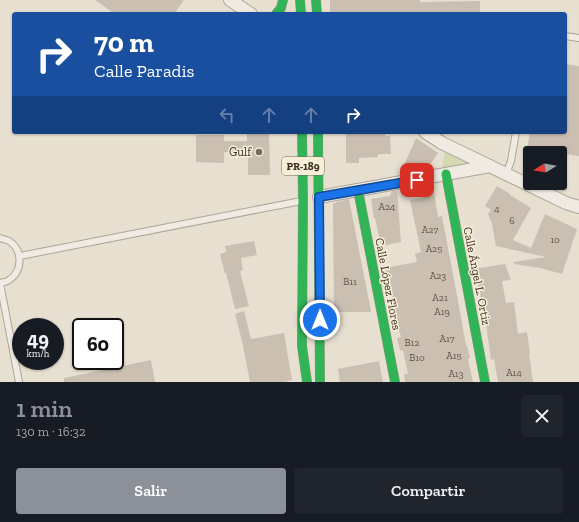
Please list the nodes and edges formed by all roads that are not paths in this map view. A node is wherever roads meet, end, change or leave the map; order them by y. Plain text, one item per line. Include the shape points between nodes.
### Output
1 (230, 0) edge
2 (283, 0) edge
3 (300, 0) edge
4 (316, 0) edge
5 (248, 12) edge
6 (279, 12) edge
7 (300, 12) edge
8 (317, 12) edge
9 (567, 36) edge
10 (579, 38) edge
11 (302, 134) edge
12 (318, 134) edge
13 (428, 134) edge
14 (516, 134) edge
15 (490, 166) junction
16 (446, 174) junction
17 (506, 174) junction
18 (358, 190) junction
19 (319, 197) junction
20 (303, 200) junction
21 (566, 203) junction
22 (579, 207) edge
23 (579, 213) edge
24 (0, 238) edge
25 (20, 256) junction
26 (0, 283) edge
27 (19, 382) edge
28 (307, 382) edge
29 (320, 382) edge
30 (395, 382) edge
31 (486, 382) edge

1 - 5 street
2 - 6 main road
3 - 7 main road
4 - 8 main road
9 - 10 lane
11 - 20 main road, PR-189
12 - 19 main road, PR-189
13 - 15 street via 442,144
14 - 17 lane
15 - 16 street
15 - 17 street
16 - 18 street
16 - 31 main road, Calle Ángel L. Ortiz
17 - 21 street
18 - 19 street
18 - 30 main road, Calle López Flores
19 - 20 lane
19 - 29 main road, PR-189
20 - 25 lane
20 - 28 main road, PR-189 via 302,346
21 - 22 street
21 - 23 street
24 - 25 lane via 16,247
25 - 26 lane via 16,274
26 - 27 lane

